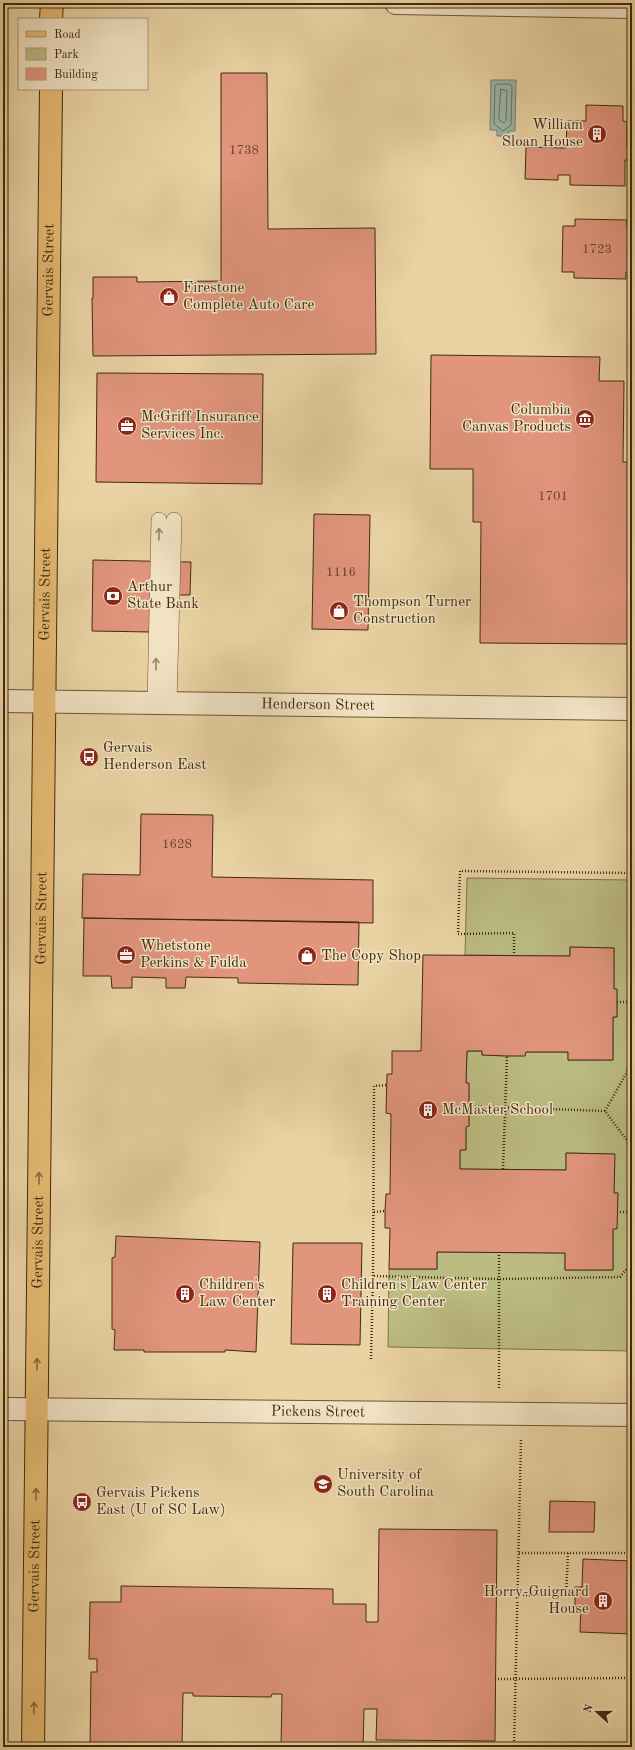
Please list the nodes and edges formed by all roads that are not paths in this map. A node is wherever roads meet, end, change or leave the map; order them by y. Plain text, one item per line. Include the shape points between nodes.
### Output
1 (52, 3) edge
2 (396, 3) edge
3 (632, 7) edge
4 (51, 18) edge
5 (51, 90) edge
6 (159, 520) dead end
7 (174, 520) dead end
8 (3, 701) edge
9 (44, 702) junction
10 (162, 703) junction
11 (632, 709) edge
12 (3, 1409) edge
13 (37, 1410) junction
14 (632, 1415) edge
15 (33, 1747) edge

1 - 4 main road
2 - 3 street
5 - 9 main road, Gervais Street
10 -> 6 lane
7 - 10 lane
8 - 9 street, Henderson Street
9 - 10 street, Henderson Street
13 -> 9 main road, Gervais Street
10 - 11 street, Henderson Street
12 - 13 street, Pickens Street
13 - 14 street, Pickens Street
15 -> 13 main road, Gervais Street

